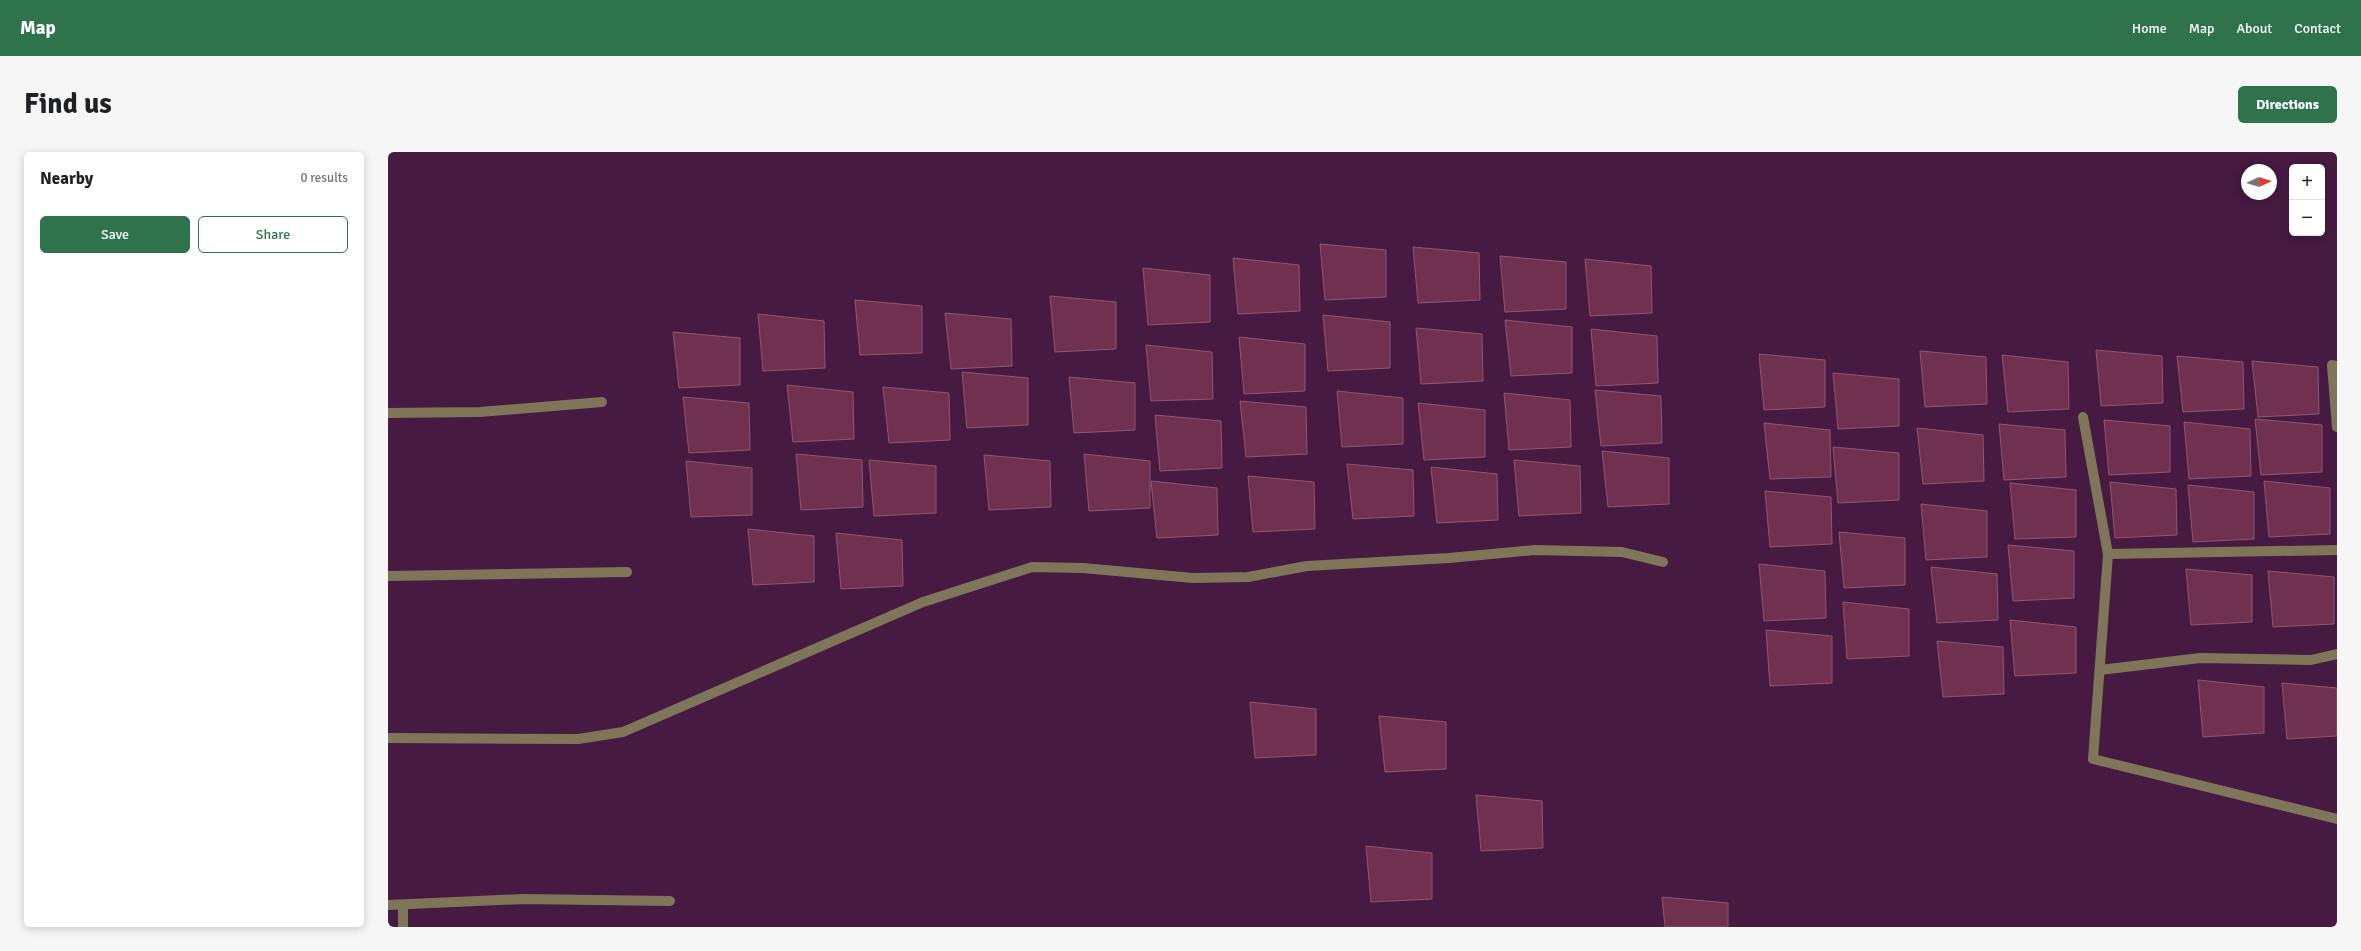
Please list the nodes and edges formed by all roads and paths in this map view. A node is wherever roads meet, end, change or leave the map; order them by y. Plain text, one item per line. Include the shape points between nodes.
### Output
1 (2337, 366) edge
2 (602, 402) dead end
3 (388, 413) edge
4 (2083, 417) dead end
5 (2337, 427) edge
6 (2337, 550) edge
7 (2108, 554) junction
8 (1663, 562) dead end
9 (627, 572) dead end
10 (388, 576) edge
11 (2337, 654) edge
12 (2100, 670) junction
13 (388, 738) edge
14 (2337, 819) edge
15 (670, 901) dead end
16 (388, 905) edge
17 (403, 906) junction
18 (403, 927) edge

1 - 5 street via 2332,365
2 - 3 street via 480,412
4 - 7 street
6 - 7 street
7 - 12 street
8 - 13 street via 1622,552 1535,550 1307,566 1248,577 1193,578 1083,568 1032,567 923,602 623,732 578,739
9 - 10 street
11 - 12 street via 2311,660 2200,658
12 - 14 street via 2093,760
15 - 17 street via 523,899
16 - 17 street
17 - 18 street

